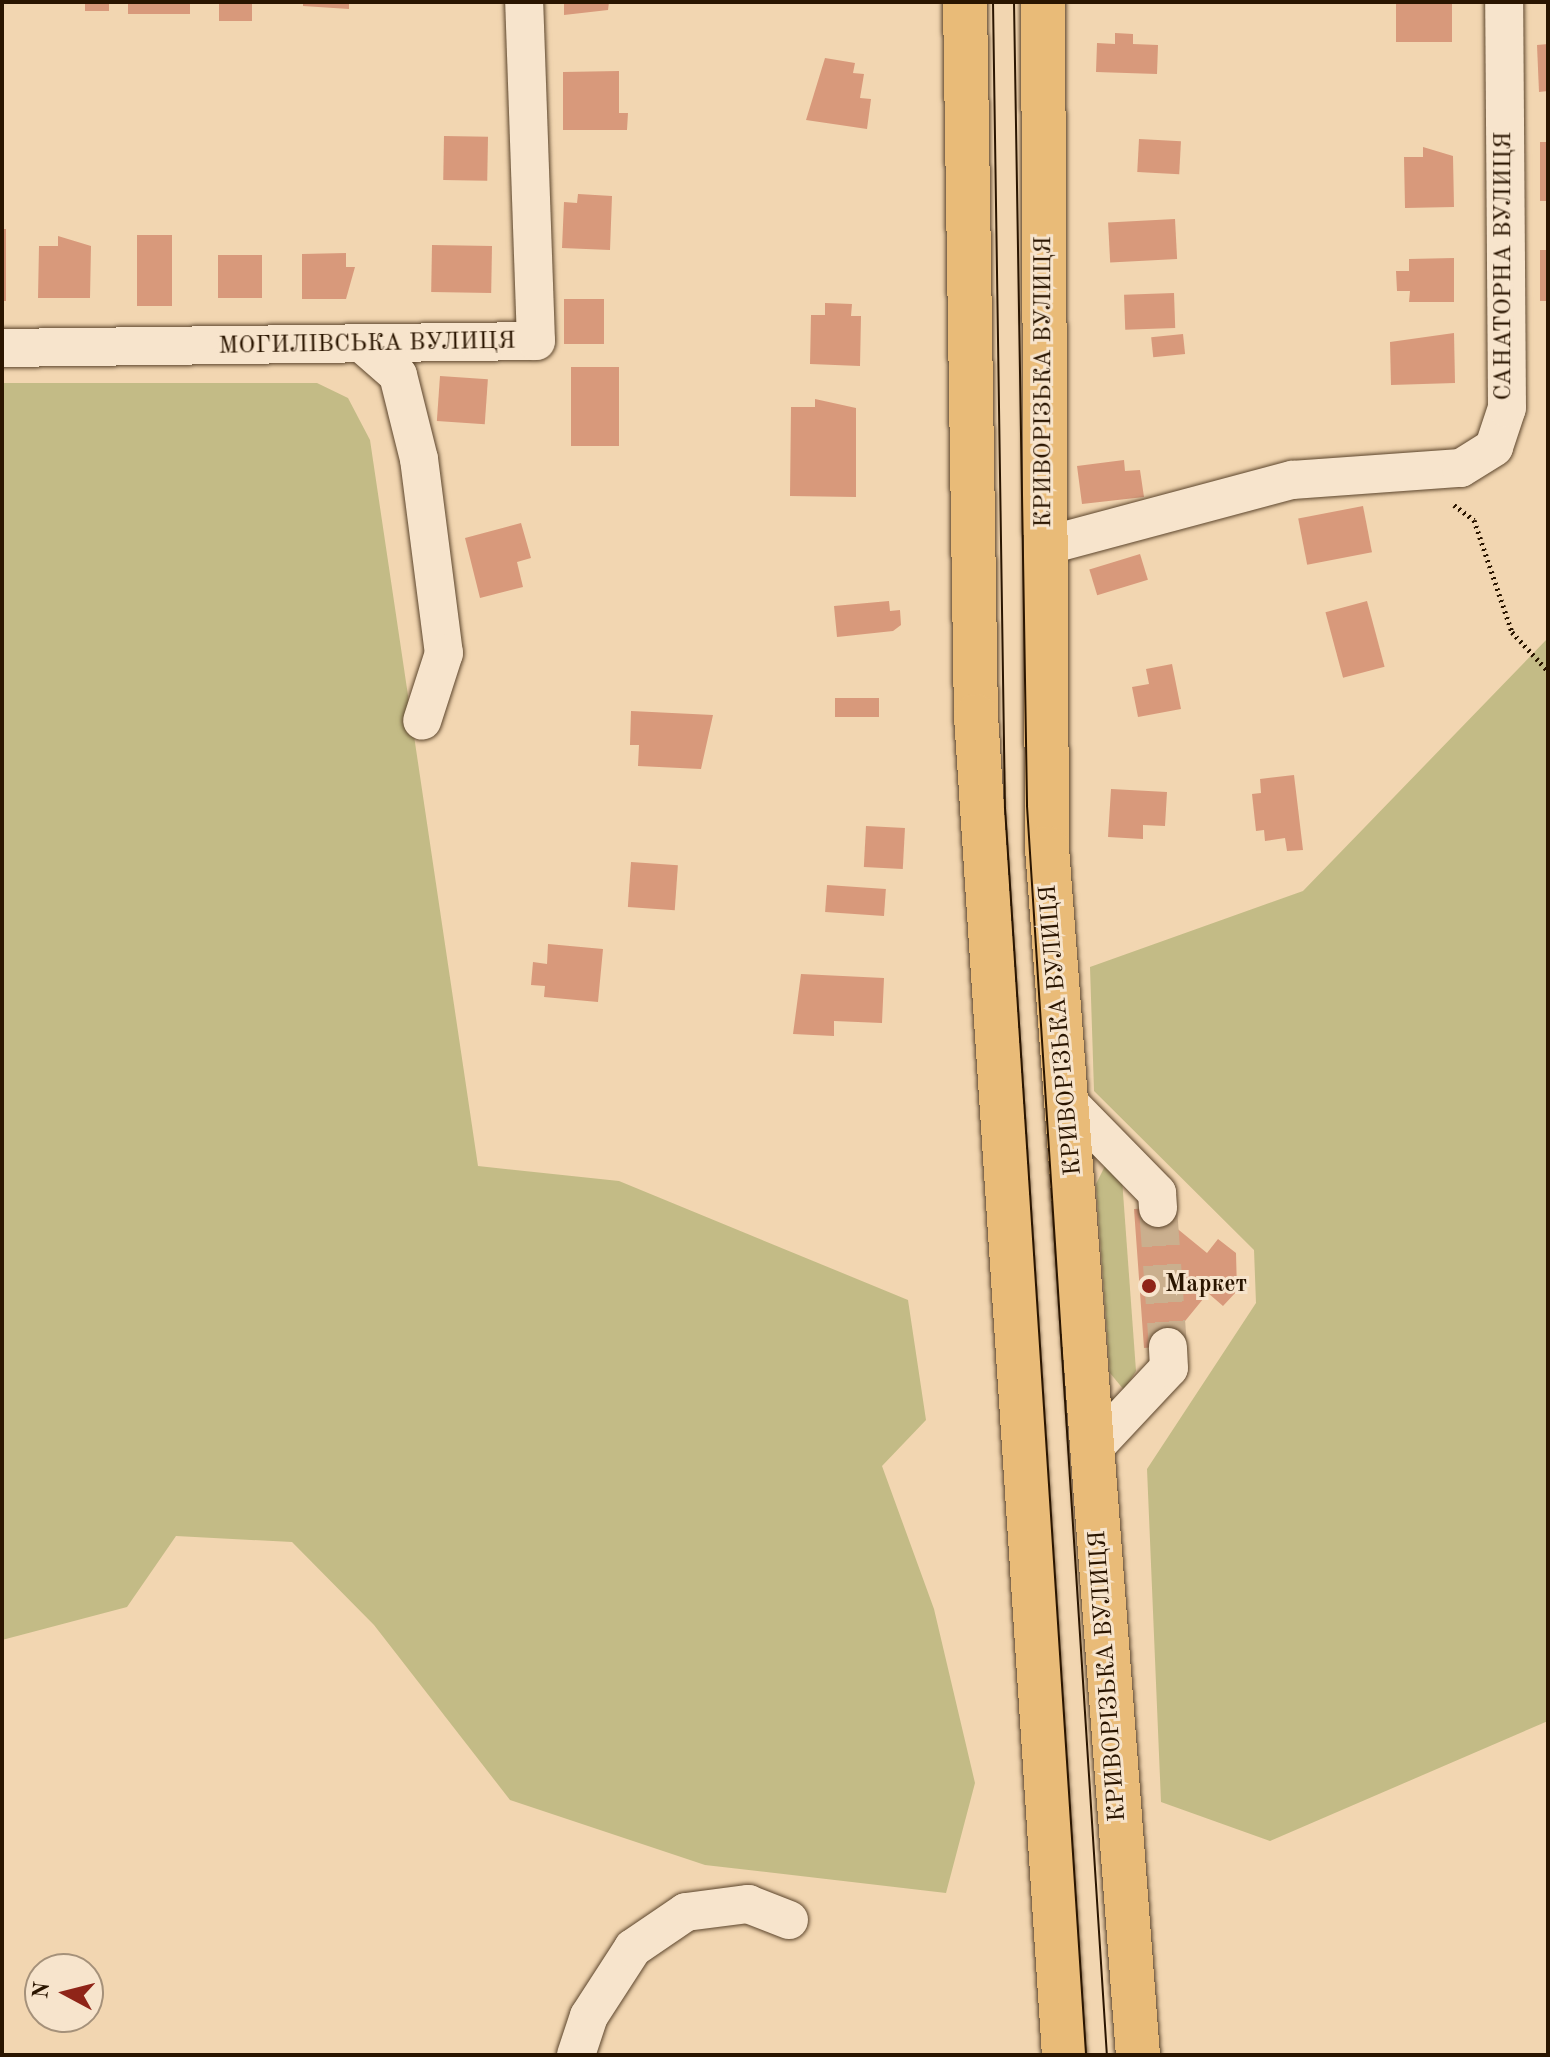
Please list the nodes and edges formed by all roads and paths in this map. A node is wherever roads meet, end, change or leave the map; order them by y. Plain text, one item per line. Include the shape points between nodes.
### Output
1 (524, 2) edge
2 (965, 2) edge
3 (1043, 2) edge
4 (1504, 2) edge
5 (2, 348) edge
6 (367, 348) junction
7 (1416, 474) junction
8 (1045, 546) junction
9 (1548, 671) edge
10 (422, 721) dead end
11 (1069, 1103) junction
12 (1158, 1208) tunnel mouth
13 (1168, 1347) tunnel mouth
14 (1092, 1450) junction
15 (789, 1920) dead end
16 (576, 2055) edge
17 (1064, 2055) edge
18 (1138, 2055) edge

1 - 6 street, МОГИЛІВСЬКА ВУЛИЦЯ via 536,341
2 - 17 main road via 976,716
3 - 8 main road, КРИВОРІЗЬКА ВУЛИЦЯ
4 - 7 street, САНАТОРНА ВУЛИЦЯ via 1507,408 1494,447 1461,468
5 - 6 street, МОГИЛІВСЬКА ВУЛИЦЯ
6 - 10 street via 398,375 419,459 444,653
7 - 8 street, САНАТОРНА ВУЛИЦЯ via 1292,480
7 - 9 path via 1474,520 1512,632
8 - 11 main road, КРИВОРІЗЬКА ВУЛИЦЯ via 1047,848
11 - 12 street via 1157,1193
11 - 14 main road, КРИВОРІЗЬКА ВУЛИЦЯ
13 - 14 street via 1169,1368
14 - 18 main road, КРИВОРІЗЬКА ВУЛИЦЯ
15 - 16 street via 748,1904 686,1912 633,1948 589,2016

